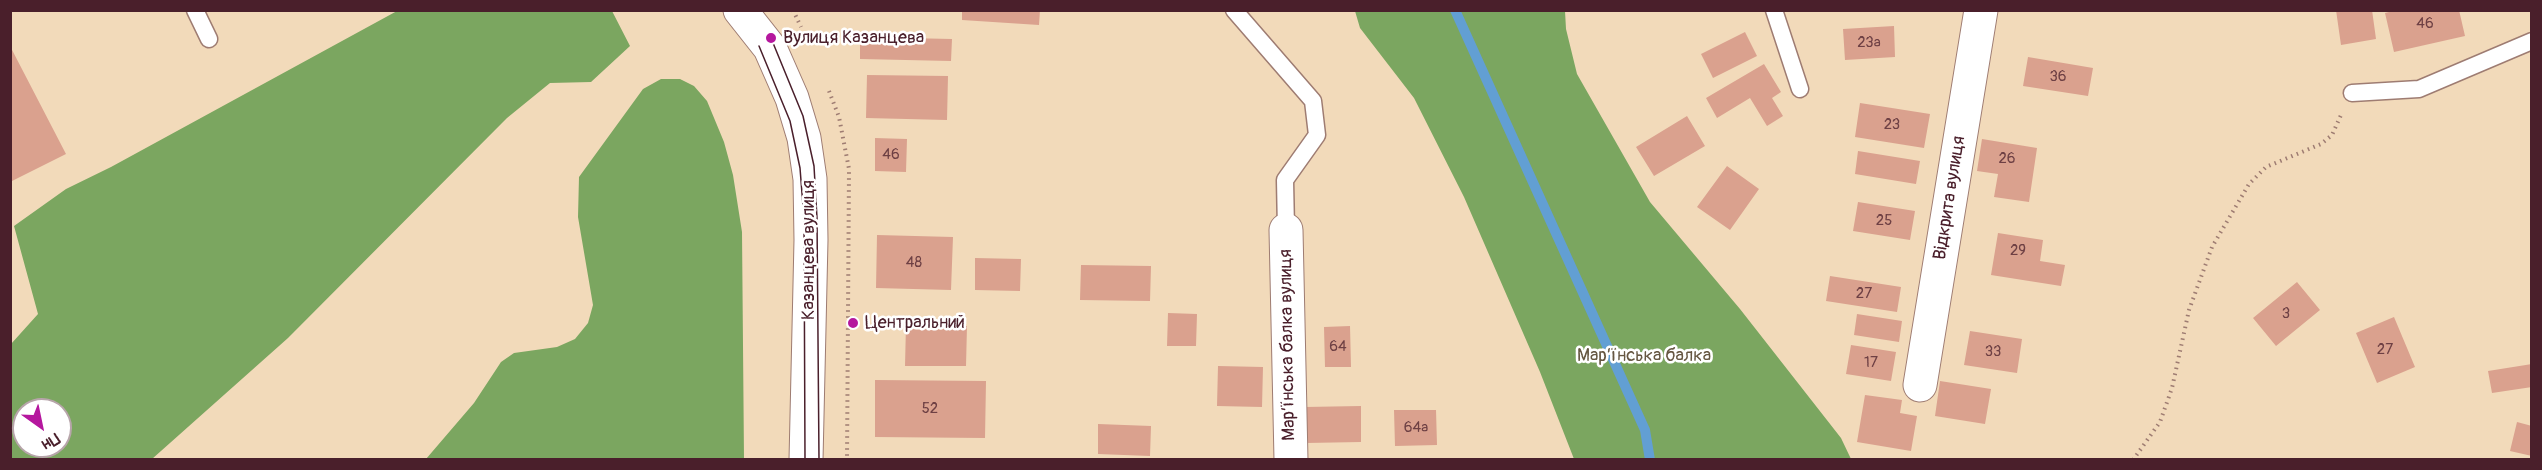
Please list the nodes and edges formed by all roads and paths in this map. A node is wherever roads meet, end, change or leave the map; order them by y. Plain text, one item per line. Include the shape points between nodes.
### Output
1 (195, 10) edge
2 (740, 10) edge
3 (1234, 10) edge
4 (1774, 10) edge
5 (1981, 10) edge
6 (784, 11) edge
7 (209, 39) dead end
8 (2532, 41) edge
9 (770, 48) junction
10 (1800, 89) dead end
11 (2352, 93) joint
12 (1286, 230) joint
13 (1920, 385) dead end
14 (806, 459) edge
15 (1291, 459) edge
16 (2133, 459) edge

1 - 7 lane
2 - 9 street, Казанцева вулиця
3 - 12 lane via 1313,101 1317,135 1285,180
4 - 10 lane
5 - 13 street, Відкрита вулиця
6 - 9 street, Казанцева вулиця
8 - 11 lane via 2419,89
9 - 14 street, Казанцева вулиця via 792,98 804,138 810,179
11 - 16 path via 2332,135 2321,144 2266,167 2249,184 2212,247 2189,310 2172,388 2160,422
12 - 15 street, Мар’їнська балка вулиця

